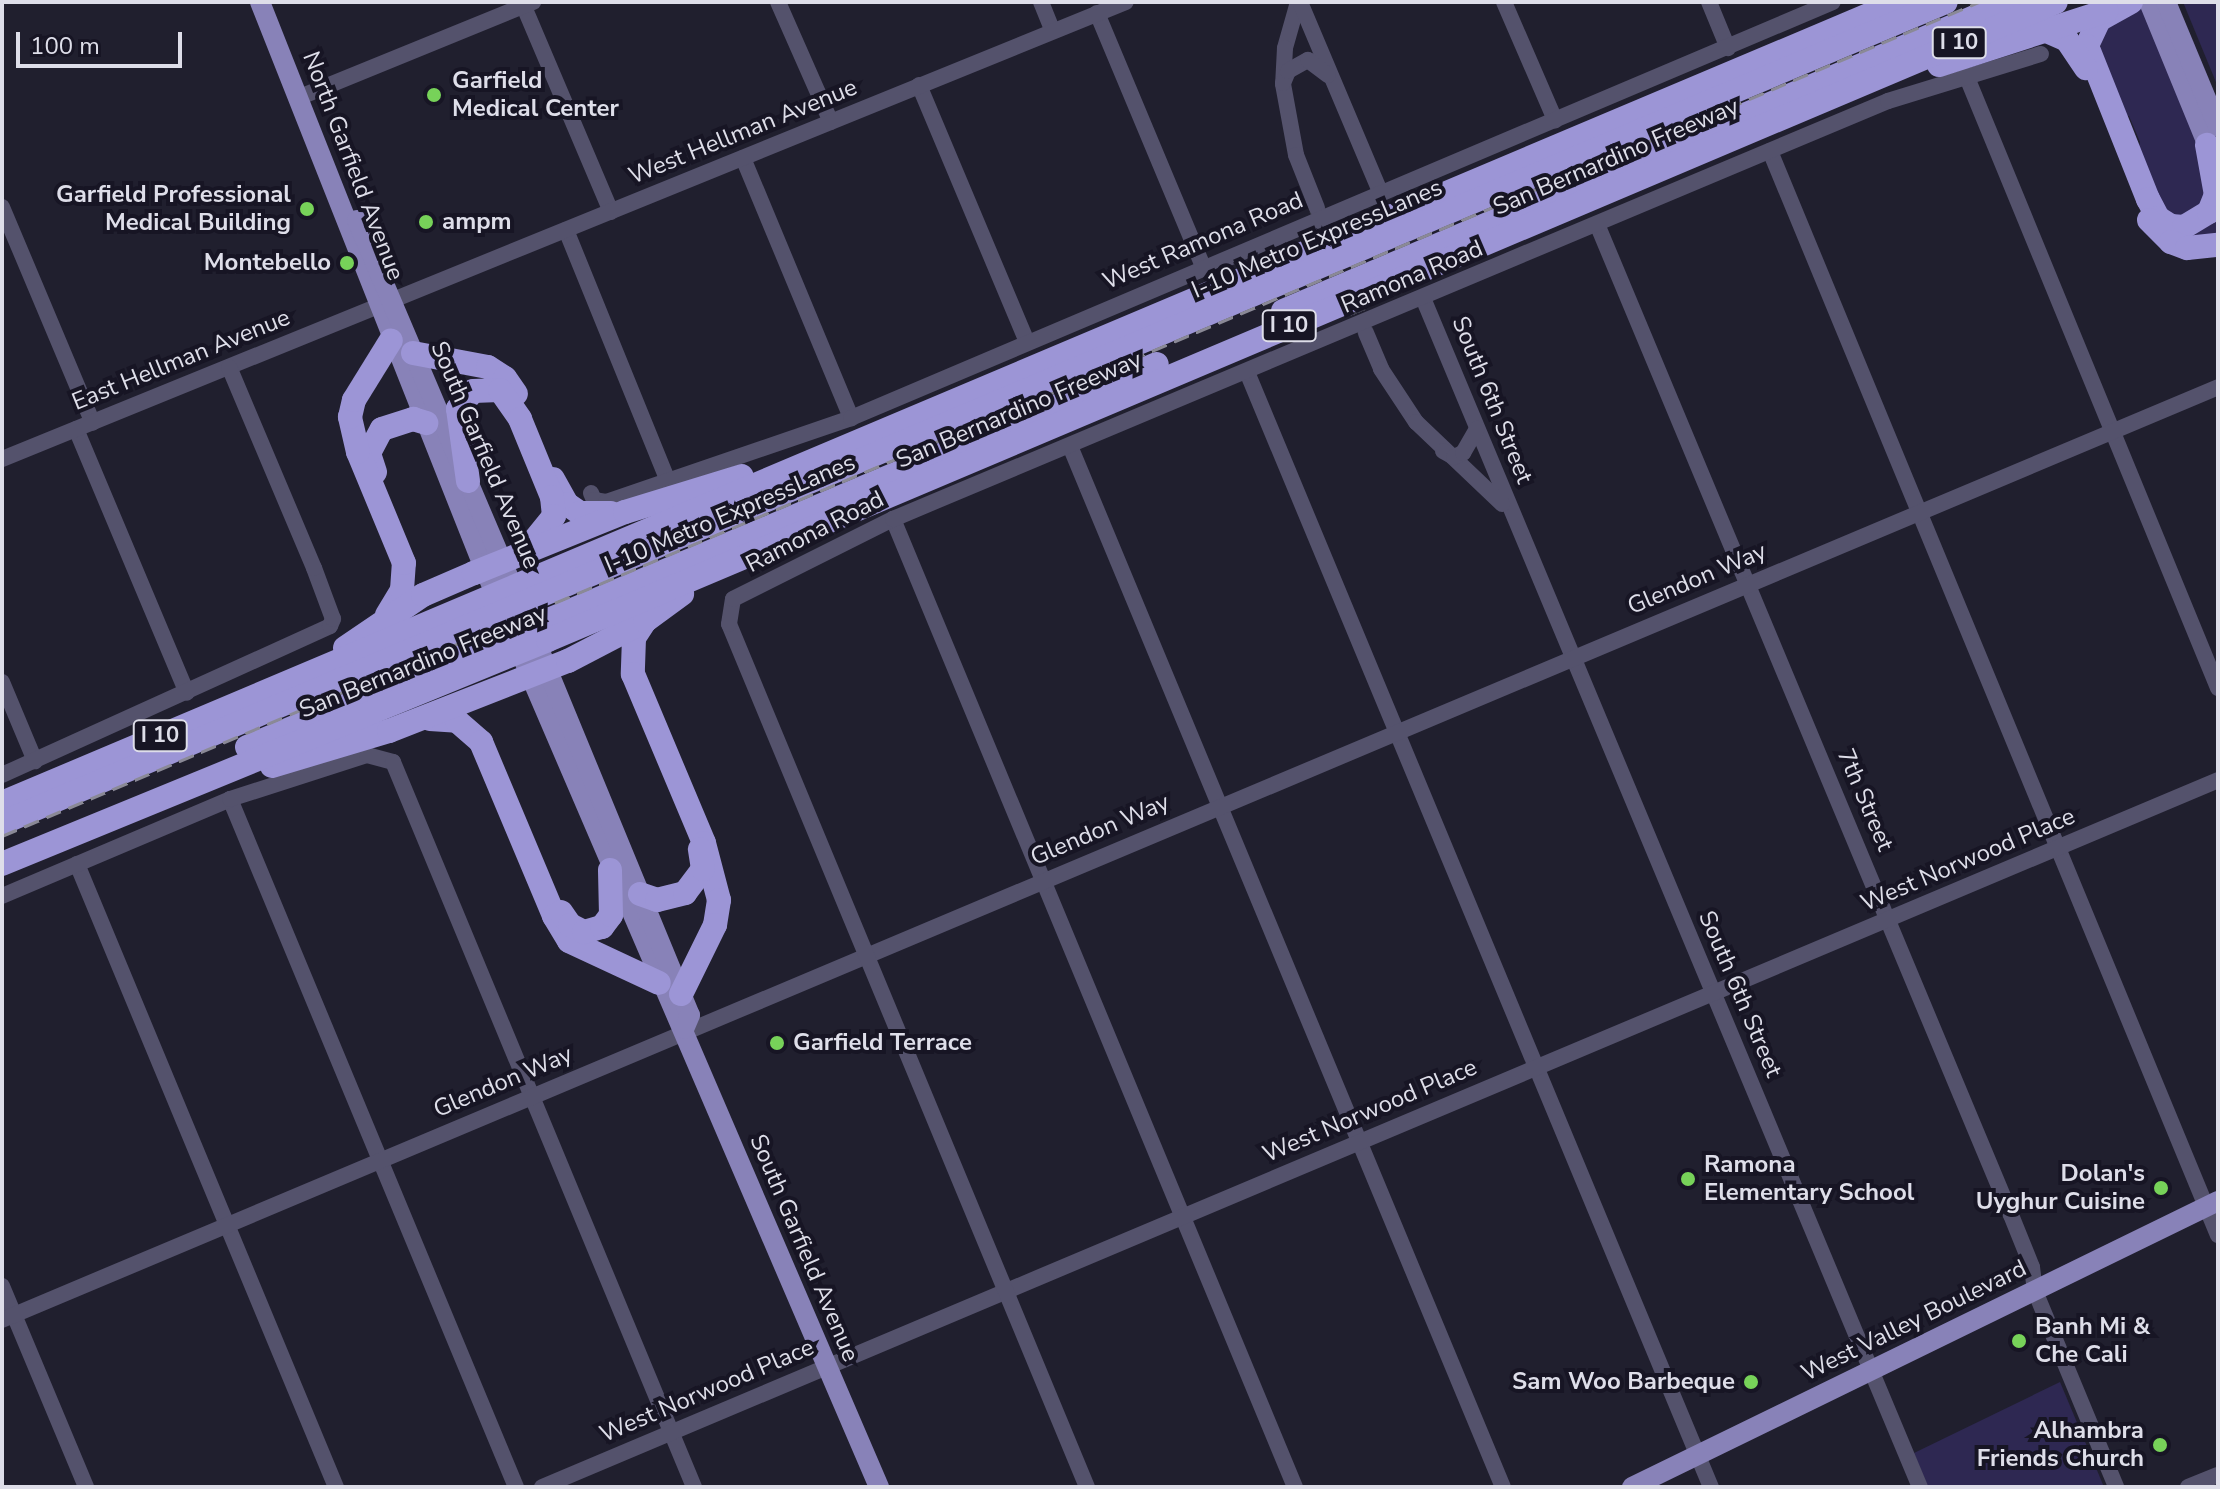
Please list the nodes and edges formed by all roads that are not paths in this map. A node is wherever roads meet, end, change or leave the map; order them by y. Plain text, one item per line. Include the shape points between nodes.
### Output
1 (260, 2) edge
2 (778, 2) edge
3 (1041, 2) edge
4 (1126, 2) edge
5 (1299, 2) edge
6 (1504, 2) edge
7 (1709, 2) edge
8 (1833, 2) edge
9 (1899, 2) edge
10 (1946, 2) edge
11 (2010, 2) edge
12 (2056, 2) edge
13 (2166, 2) edge
14 (526, 3) edge
15 (2136, 3) edge
16 (1097, 13) junction
17 (1053, 31) junction
18 (2045, 43) junction
19 (1728, 48) junction
20 (1966, 75) junction
21 (1333, 79) junction
22 (1862, 83) junction
23 (1283, 84) junction
24 (919, 85) junction
25 (300, 97) junction
26 (1555, 120) junction
27 (831, 122) junction
28 (2213, 136) edge
29 (1770, 151) junction
30 (743, 158) junction
31 (2218, 170) edge
32 (1381, 194) junction
33 (2, 207) edge
34 (1317, 208) tunnel mouth
35 (611, 212) junction
36 (1597, 224) junction
37 (566, 230) junction
38 (2218, 245) edge
39 (1203, 267) junction
40 (1423, 298) junction
41 (384, 302) junction
42 (1366, 333) tunnel mouth
43 (391, 340) junction
44 (1027, 342) junction
45 (413, 353) junction
46 (229, 367) junction
47 (1247, 372) junction
48 (2218, 387) edge
49 (851, 418) junction
50 (93, 423) junction
51 (426, 423) junction
52 (76, 429) junction
53 (1477, 429) junction
54 (2112, 431) junction
55 (1070, 446) junction
56 (1440, 449) junction
57 (2, 459) edge
58 (798, 467) junction
59 (468, 481) junction
60 (668, 481) junction
61 (591, 493) dead end
62 (625, 512) junction
63 (1919, 512) junction
64 (893, 519) junction
65 (1516, 521) junction
66 (517, 556) junction
67 (716, 569) junction
68 (474, 573) junction
69 (1747, 584) junction
70 (527, 591) junction
71 (489, 607) junction
72 (381, 621) junction
73 (645, 621) junction
74 (545, 632) junction
75 (506, 648) junction
76 (1573, 657) junction
77 (563, 663) junction
78 (318, 669) junction
79 (521, 681) junction
80 (2, 682) edge
81 (2218, 688) edge
82 (187, 693) junction
83 (411, 722) junction
84 (1395, 732) junction
85 (35, 761) junction
86 (243, 766) junction
87 (2, 775) edge
88 (2218, 780) edge
89 (230, 799) junction
90 (2, 803) edge
91 (1219, 805) junction
92 (2, 823) edge
93 (2057, 847) junction
94 (2, 850) edge
95 (2, 864) edge
96 (77, 864) junction
97 (610, 870) junction
98 (1043, 880) junction
99 (640, 894) junction
100 (2, 896) edge
101 (1888, 919) junction
102 (867, 955) junction
103 (659, 983) junction
104 (1713, 991) junction
105 (681, 994) junction
106 (684, 1029) junction
107 (1536, 1066) junction
108 (532, 1095) junction
109 (1359, 1142) junction
110 (380, 1160) junction
111 (2212, 1204) edge
112 (1183, 1217) junction
113 (228, 1224) junction
114 (2218, 1235) edge
115 (2, 1286) edge
116 (2035, 1291) junction
117 (1006, 1292) junction
118 (8, 1317) edge
119 (827, 1366) junction
120 (1870, 1371) junction
121 (671, 1432) junction
122 (1698, 1455) junction
123 (2218, 1475) edge
124 (86, 1487) edge
125 (336, 1487) edge
126 (516, 1487) edge
127 (542, 1487) edge
128 (694, 1487) edge
129 (879, 1487) edge
130 (1087, 1487) edge
131 (1295, 1487) edge
132 (1503, 1487) edge
133 (1632, 1487) edge
134 (1711, 1487) edge
135 (1920, 1487) edge
136 (2116, 1487) edge
137 (2188, 1487) edge

1 - 25 main road, North Garfield Avenue
2 - 27 street
3 - 17 street
4 - 16 street, West Hellman Avenue
5 - 21 street
5 - 23 street via 1285,48
6 - 26 street
7 - 19 street
8 - 19 street, West Ramona Road
9 - 58 highway, San Bernardino Freeway / I 10
10 - 70 highway, I-10 Metro ExpressLanes
11 - 74 highway, I-10 Metro ExpressLanes
12 - 22 highway, San Bernardino Freeway / I 10
13 - 28 main road
14 - 25 street
14 - 35 street
15 - 18 highway
15 - 28 main road
15 - 28 highway via 2099,20 2087,46 2148,199 2158,218 2171,226 2184,227 2209,212 2216,195
16 - 17 street, West Hellman Avenue
16 - 39 street
17 - 24 street, West Hellman Avenue
18 - 20 street, Ramona Road
18 - 22 highway
18 - 38 highway via 2067,40 2084,64 2151,224 2187,248
19 - 26 street, West Ramona Road
20 - 29 street, Ramona Road
20 - 54 street
21 - 23 street via 1308,60 1288,71
21 - 32 street
22 - 67 highway, San Bernardino Freeway / I 10
23 - 34 street via 1296,155
24 - 27 street, West Hellman Avenue
24 - 44 street
25 - 41 main road, North Garfield Avenue via 350,217 347,226
26 - 32 street, West Ramona Road
27 - 30 street, West Hellman Avenue
28 - 31 main road
29 - 36 street, Ramona Road
29 - 63 street
30 - 35 street, West Hellman Avenue
30 - 49 street
32 - 39 street, West Ramona Road
33 - 50 street
35 - 37 street, West Hellman Avenue
36 - 40 street, Ramona Road
36 - 69 street, 7th Street
37 - 41 street, West Hellman Avenue
37 - 60 street
39 - 44 street, West Ramona Road
40 - 47 street, Ramona Road
40 - 53 street, South 6th Street
41 - 43 main road, South Garfield Avenue
41 - 45 main road, South Garfield Avenue
41 - 46 street, East Hellman Avenue
42 - 56 street, South 6th Street via 1392,390
43 - 51 main road, South Garfield Avenue
43 - 72 highway via 354,400 350,417 358,452 404,563 399,600
44 - 49 street, West Ramona Road
45 - 59 main road, South Garfield Avenue
45 - 62 highway via 488,367 505,378 567,504 595,515
46 - 50 street, East Hellman Avenue
46 - 82 street via 330,610 330,626
47 - 55 street, Ramona Road
47 - 84 street
48 - 54 street, Glendon Way
49 - 60 street, West Ramona Road
50 - 52 street, East Hellman Avenue
51 - 68 highway via 413,419 382,429 369,453 375,473 417,569 436,578
51 - 97 main road, South Garfield Avenue
52 - 57 street, East Hellman Avenue
52 - 82 street
53 - 56 street via 1463,453 1454,457
53 - 65 street, South 6th Street
54 - 63 street, Glendon Way
54 - 81 street
55 - 64 street, Ramona Road
55 - 91 street
56 - 65 street, South 6th Street via 1487,485
58 - 62 highway via 741,476
58 - 70 highway, San Bernardino Freeway / I 10
59 - 66 highway via 458,409 473,391 500,390 520,419 552,497 554,516 546,531
59 - 99 main road, South Garfield Avenue
60 - 61 street, West Ramona Road via 606,502 594,500
62 - 66 highway
63 - 69 street, Glendon Way
63 - 93 street
64 - 98 street
64 - 102 street, Ramona Road via 733,599 728,610 733,635
65 - 76 street, South 6th Street
66 - 68 highway
67 - 73 highway
67 - 74 highway, San Bernardino Freeway / I 10
68 - 72 highway
69 - 76 street, Glendon Way
69 - 101 street, 7th Street
70 - 71 highway, I-10 Metro ExpressLanes
71 - 78 highway, San Bernardino Freeway / I 10
71 - 92 highway, I-10 Metro ExpressLanes
72 - 78 highway
73 - 77 highway
73 - 105 highway via 634,638 633,674 704,843 719,900 715,925
74 - 75 highway, I-10 Metro ExpressLanes
75 - 86 highway, San Bernardino Freeway / I 10
75 - 94 highway, I-10 Metro ExpressLanes
76 - 84 street, Glendon Way
76 - 104 street, South 6th Street
77 - 79 highway
77 - 99 highway via 594,656 611,659 620,669 700,850 703,869 685,893 657,900
78 - 90 highway, San Bernardino Freeway / I 10
79 - 83 highway
79 - 97 highway via 486,705 485,734 570,925 593,931 611,915
80 - 85 street
82 - 85 street
83 - 86 highway via 287,765
83 - 103 highway via 440,717 470,728 569,941
84 - 91 street, Glendon Way
84 - 107 street
85 - 87 street
86 - 95 highway, San Bernardino Freeway / I 10
88 - 93 street, West Norwood Place
89 - 96 street
89 - 108 street via 367,755 393,762
89 - 110 street
91 - 98 street, Glendon Way
91 - 109 street
93 - 101 street, West Norwood Place
93 - 111 street
96 - 100 street
96 - 113 street
97 - 103 main road, South Garfield Avenue
98 - 102 street, Glendon Way
98 - 112 street
99 - 105 main road, South Garfield Avenue
101 - 104 street, West Norwood Place
101 - 116 street, 7th Street via 2032,1267
102 - 106 street, Glendon Way
102 - 117 street
103 - 106 main road, South Garfield Avenue via 675,1022
104 - 107 street, West Norwood Place
104 - 120 street, South 6th Street
105 - 106 main road, South Garfield Avenue via 690,1015
106 - 108 street, Glendon Way
106 - 119 main road, South Garfield Avenue
107 - 109 street, West Norwood Place
107 - 122 street
108 - 110 street, Glendon Way
108 - 121 street
109 - 112 street, West Norwood Place
109 - 132 street
110 - 113 street, Glendon Way
110 - 126 street
111 - 114 street
111 - 116 main road, West Valley Boulevard
112 - 117 street, West Norwood Place
112 - 131 street
113 - 118 street, Glendon Way
113 - 125 street
115 - 118 street
116 - 120 main road, West Valley Boulevard
116 - 136 street, 7th Street
117 - 119 street, West Norwood Place
117 - 130 street
118 - 124 street
119 - 121 street, West Norwood Place
119 - 129 main road, South Garfield Avenue
120 - 122 main road, West Valley Boulevard
120 - 135 street, South 6th Street
121 - 127 street, West Norwood Place
121 - 128 street
122 - 133 main road, West Valley Boulevard
122 - 134 street
123 - 137 street

